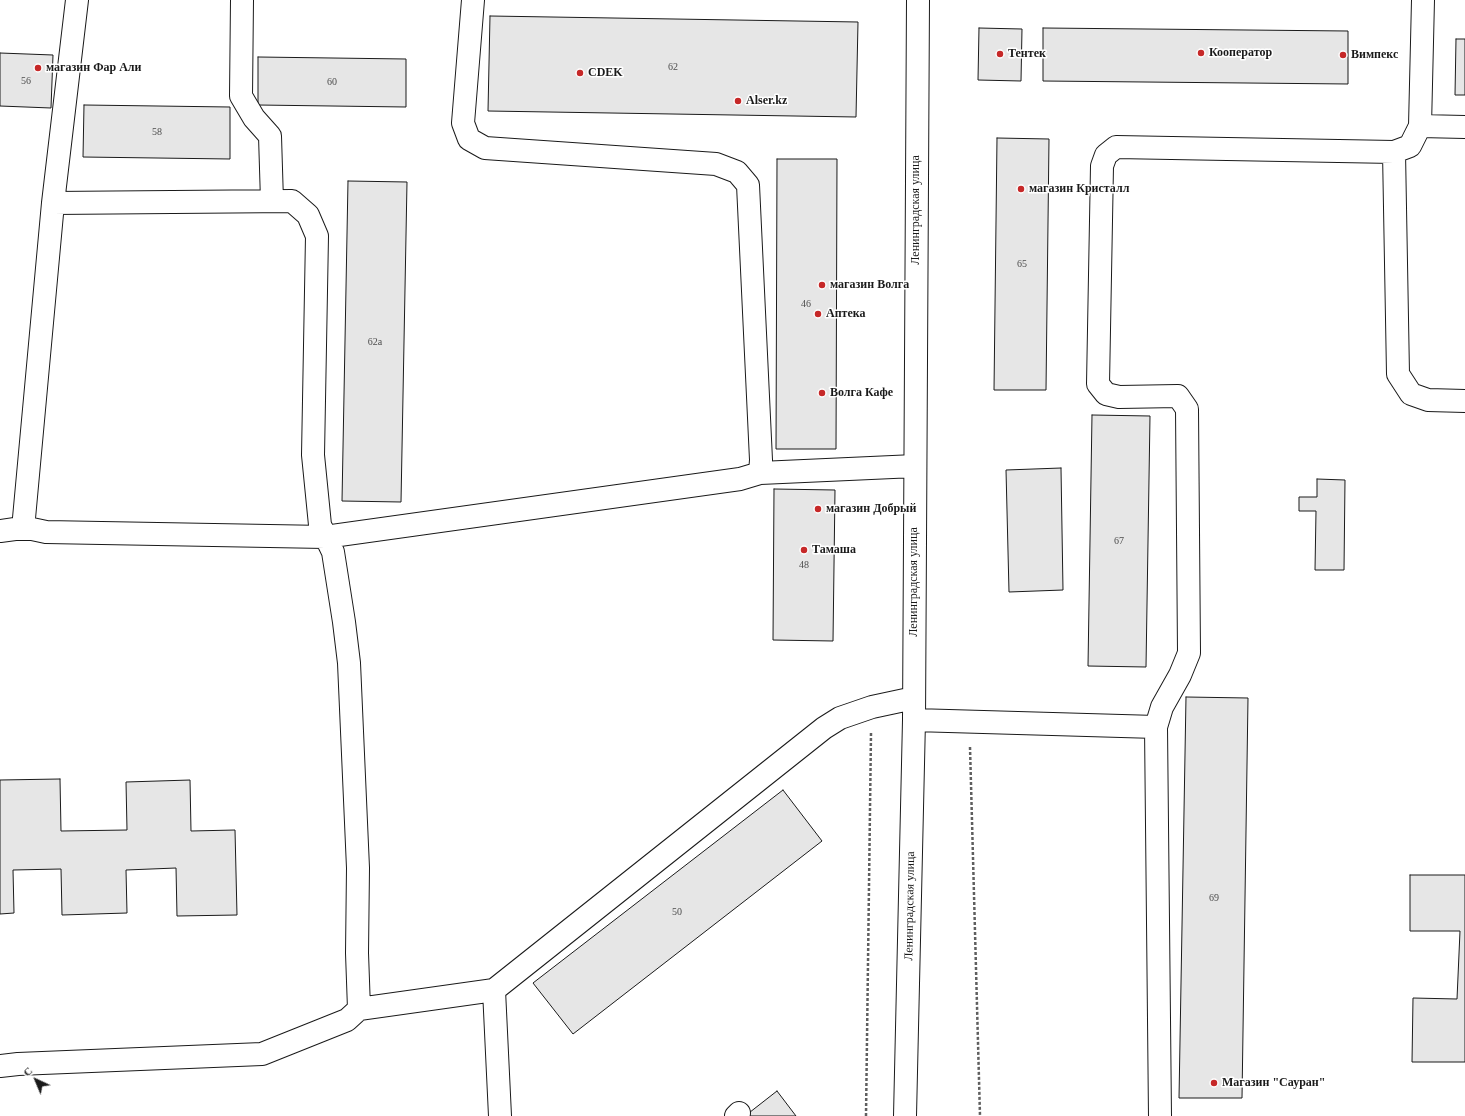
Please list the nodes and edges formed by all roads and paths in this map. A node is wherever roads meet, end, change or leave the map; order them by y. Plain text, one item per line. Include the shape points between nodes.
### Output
1 (77, 0) edge
2 (242, 0) edge
3 (473, 0) edge
4 (918, 0) edge
5 (1423, 0) edge
6 (1420, 126) junction
7 (1465, 127) edge
8 (1394, 152) junction
9 (272, 201) junction
10 (53, 203) junction
11 (1465, 401) edge
12 (915, 466) junction
13 (760, 473) junction
14 (23, 529) junction
15 (0, 531) edge
16 (325, 537) junction
17 (914, 698) junction
18 (872, 707) junction
19 (914, 720) junction
20 (969, 722) junction
21 (1156, 727) junction
22 (494, 990) junction
23 (359, 1009) junction
24 (0, 1066) edge
25 (500, 1116) edge
26 (866, 1116) edge
27 (905, 1116) edge
28 (980, 1116) edge
29 (1160, 1116) edge

1 - 10 street
2 - 9 street via 241,96 254,118 270,136
3 - 13 street via 463,123 469,139 484,148 716,164 737,172 748,185
4 - 12 street, Ленинградская улица
5 - 6 street
6 - 7 street
6 - 8 street via 1410,146
8 - 11 street via 1398,374 1411,394 1428,400
8 - 21 street via 1116,147 1106,155 1102,166 1098,384 1106,394 1119,397 1178,396 1187,409 1189,653 1162,707
9 - 10 street
9 - 16 street via 292,201 308,215 317,236 313,455 320,525
10 - 14 street
12 - 13 street
12 - 17 street, Ленинградская улица
13 - 16 street via 740,479
14 - 15 street
14 - 16 street via 46,532
16 - 23 street via 333,552 349,664 358,868
17 - 18 street
17 - 19 street, Ленинградская улица
18 - 22 street via 840,718 824,728
18 - 26 path
19 - 20 street
19 - 27 street, Ленинградская улица
20 - 21 street
20 - 28 path
21 - 29 street
22 - 23 street
22 - 25 street
23 - 24 street via 347,1020 262,1054

